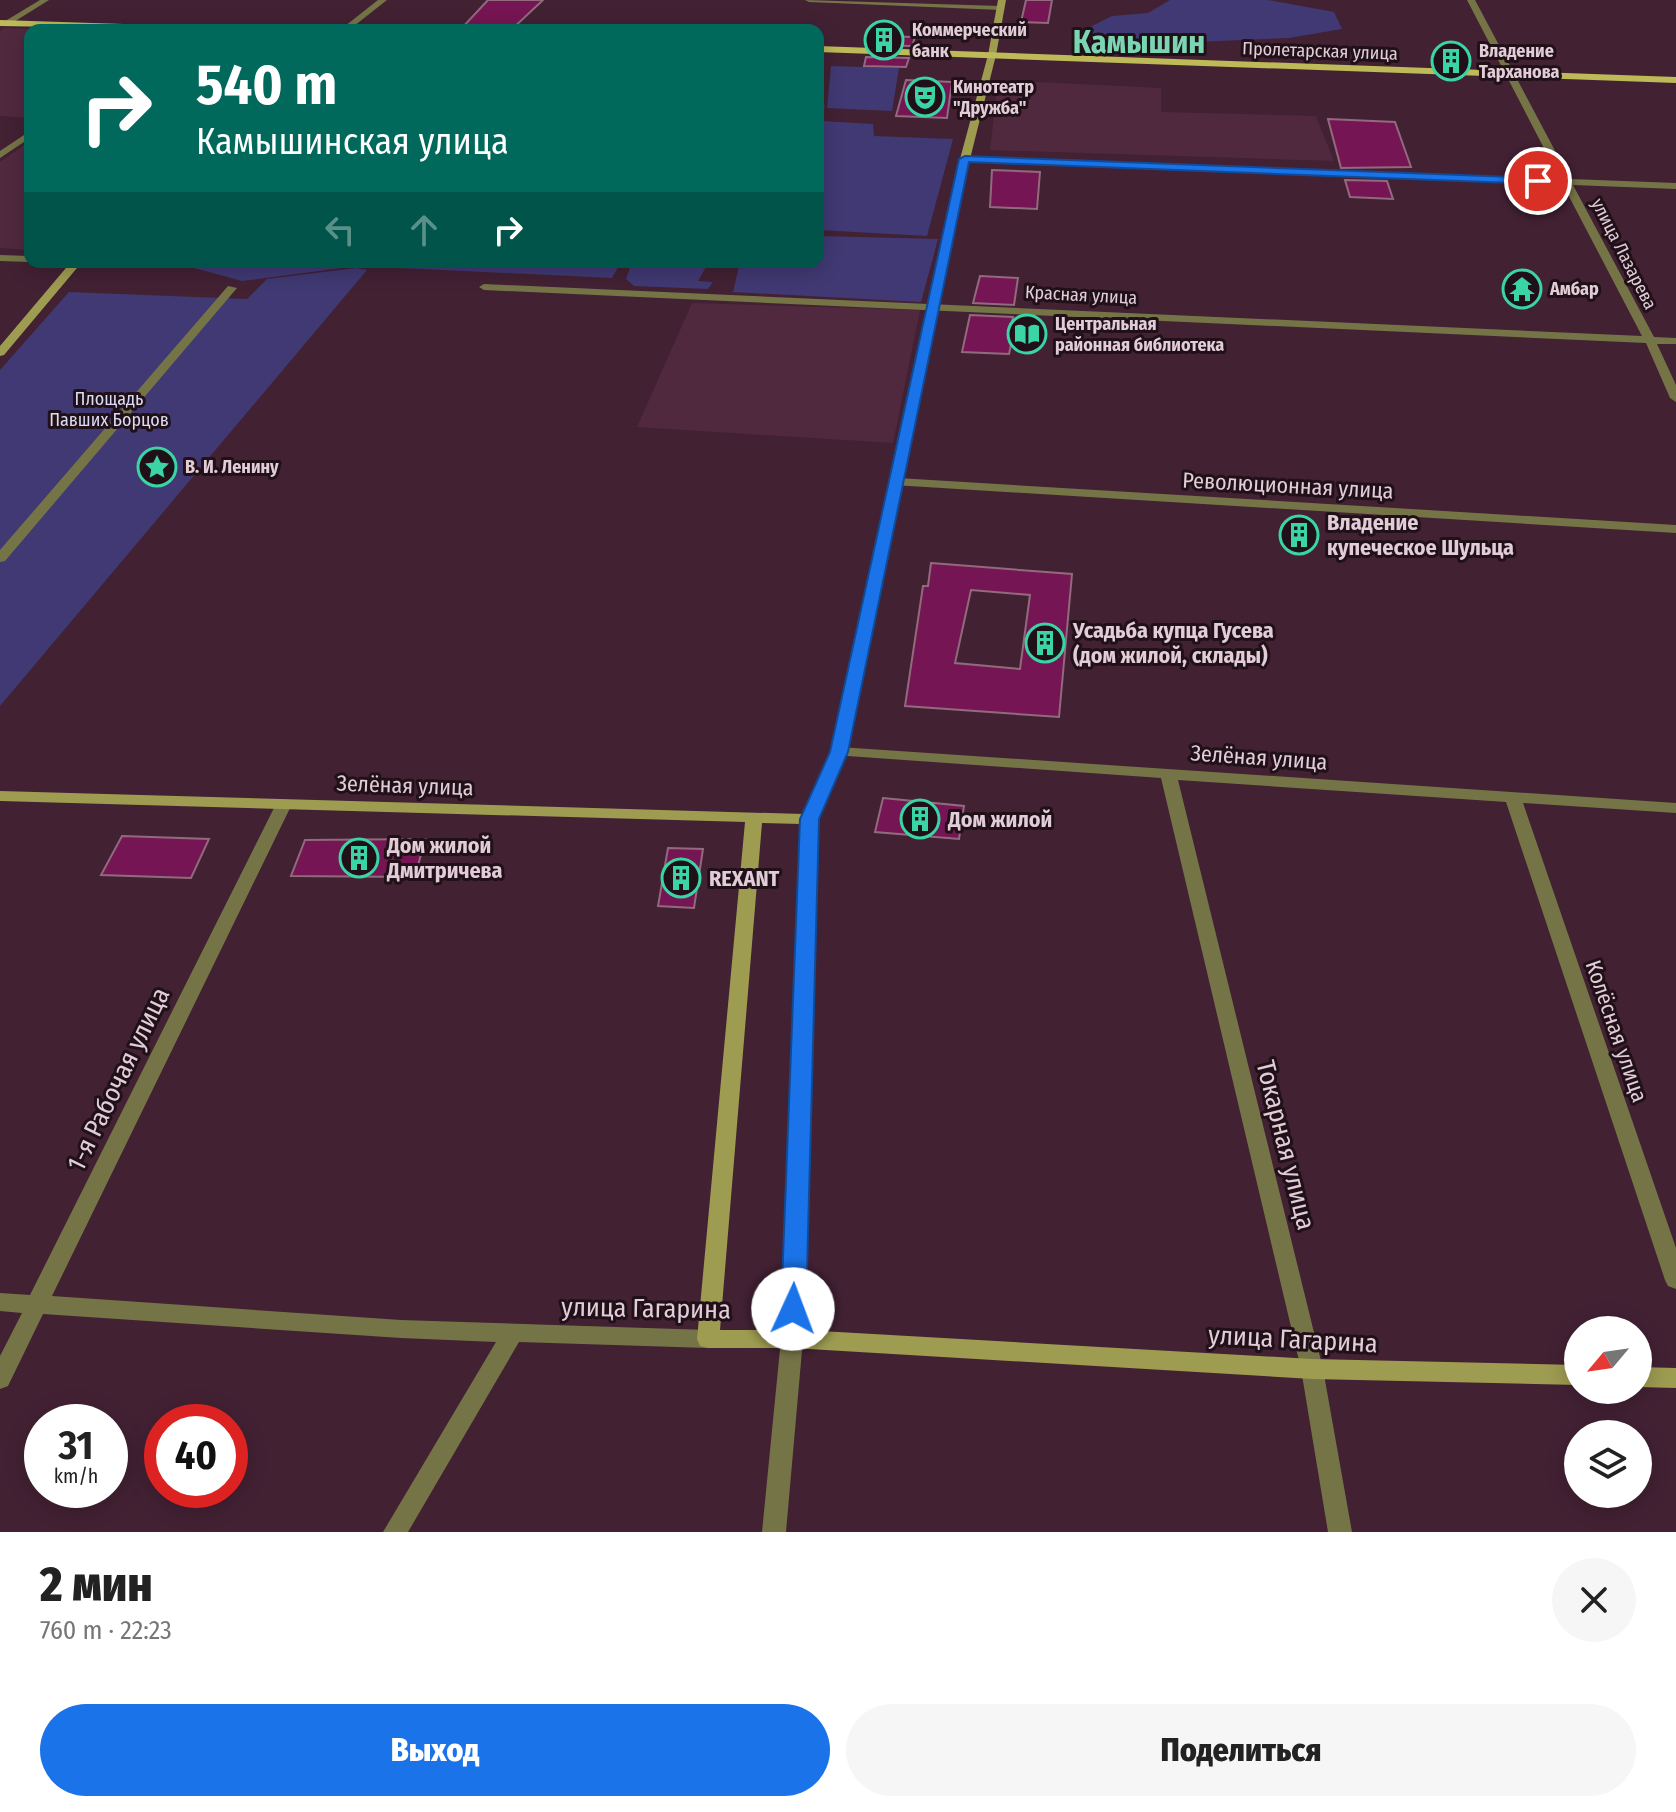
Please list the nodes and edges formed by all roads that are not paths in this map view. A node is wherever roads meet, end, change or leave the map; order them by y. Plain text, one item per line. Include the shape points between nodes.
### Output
1 (45, 0) edge
2 (383, 0) edge
3 (809, 0) edge
4 (1471, 0) edge
5 (1001, 4) edge
6 (3, 23) edge
7 (33, 24) edge
8 (352, 24) edge
9 (824, 49) edge
10 (992, 55) junction
11 (1511, 75) junction
12 (1676, 80) edge
13 (24, 138) edge
14 (0, 155) edge
15 (965, 159) junction
16 (1568, 182) junction
17 (1676, 186) edge
18 (0, 258) edge
19 (24, 259) edge
20 (72, 268) edge
21 (484, 287) dead end
22 (232, 288) dead end
23 (933, 307) junction
24 (1650, 340) junction
25 (1676, 341) edge
26 (0, 353) edge
27 (1676, 398) edge
28 (898, 482) junction
29 (1676, 529) edge
30 (0, 558) edge
31 (839, 752) junction
32 (1168, 772) junction
33 (0, 796) edge
34 (1512, 796) junction
35 (284, 804) junction
36 (1676, 808) edge
37 (754, 817) junction
38 (809, 819) junction
39 (1676, 1280) edge
40 (0, 1302) edge
41 (35, 1304) junction
42 (513, 1333) junction
43 (708, 1339) junction
44 (792, 1339) junction
45 (1312, 1369) junction
46 (1564, 1375) edge
47 (1652, 1377) edge
48 (1676, 1378) edge
49 (0, 1379) edge
50 (395, 1532) edge
51 (774, 1532) edge
52 (1340, 1532) edge

1 - 6 street
2 - 8 street
3 - 5 street
4 - 11 street, улица Лазарева
5 - 10 street
6 - 7 main road
9 - 10 main road, Пролетарская улица
10 - 11 main road, Пролетарская улица
10 - 15 street
11 - 12 main road, Пролетарская улица
11 - 16 street, улица Лазарева
13 - 14 street
15 - 16 street
15 - 23 street
16 - 17 street
16 - 24 street, улица Лазарева
18 - 19 street
20 - 26 street
21 - 23 street, Красная улица
22 - 30 street
23 - 24 street, Красная улица
23 - 28 street
24 - 25 street, Красная улица
24 - 27 street, улица Лазарева
28 - 29 street, Революционная улица
28 - 31 street
31 - 32 street, Зелёная улица
31 - 38 street
32 - 34 street, Зелёная улица
32 - 45 street, Токарная улица
33 - 35 street, Зелёная улица
34 - 36 street, Зелёная улица
34 - 39 street, Колёсная улица
35 - 37 street, Зелёная улица
35 - 41 street, 1-я Рабочая улица
37 - 38 street, Зелёная улица
37 - 43 street
38 - 44 street
40 - 41 street, улица Гагарина
41 - 42 street, улица Гагарина
41 - 49 street, 1-я Рабочая улица
42 - 43 street, улица Гагарина
42 - 50 street
43 - 44 street, улица Гагарина
44 - 45 street, улица Гагарина
44 - 51 street
45 - 46 street, улица Гагарина
45 - 52 street, Токарная улица
47 - 48 street

